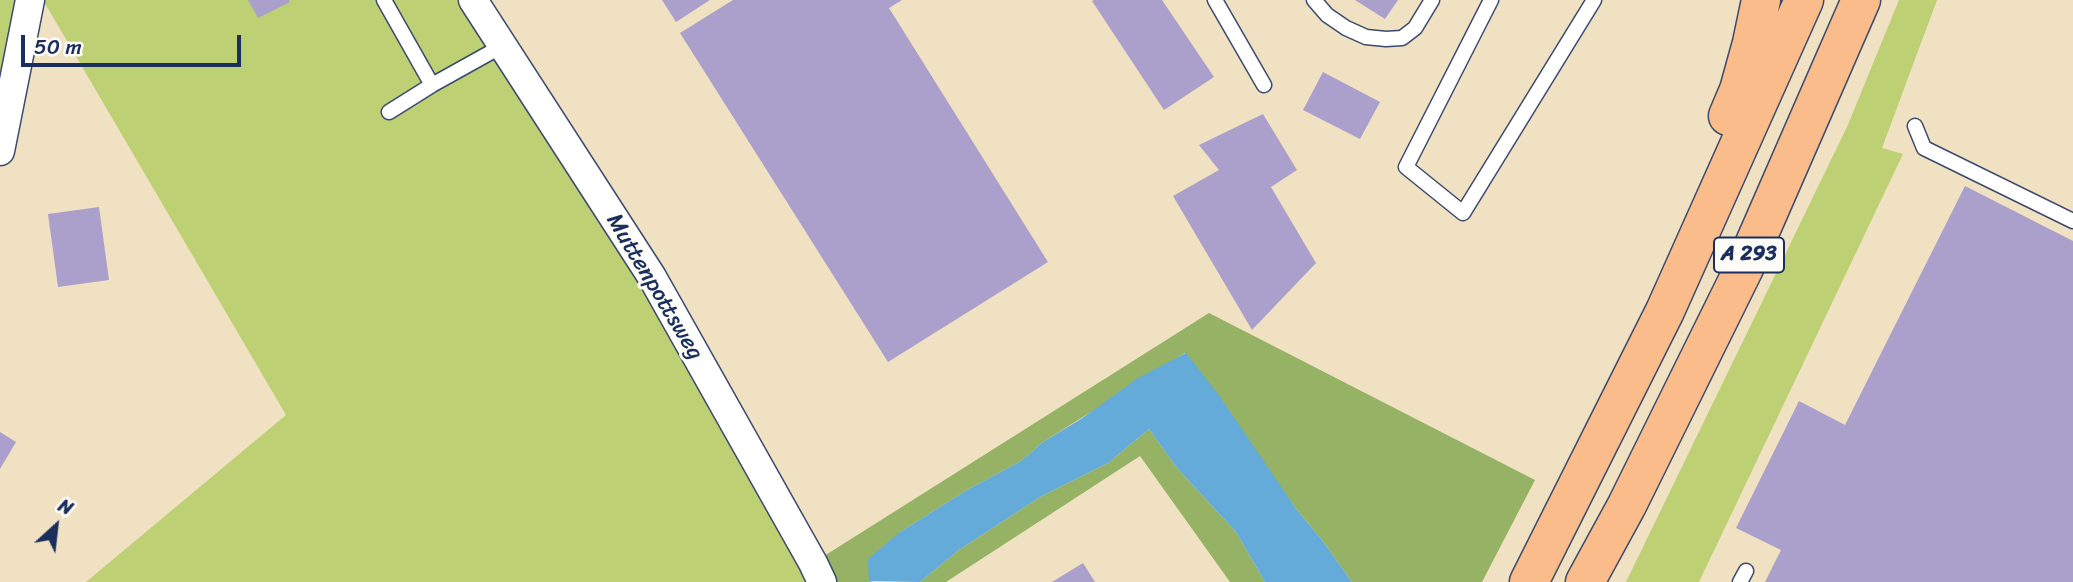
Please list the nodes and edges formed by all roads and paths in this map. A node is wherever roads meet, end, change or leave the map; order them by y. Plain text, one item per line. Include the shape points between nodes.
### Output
1 (30, 0) edge
2 (384, 0) edge
3 (473, 0) edge
4 (1215, 0) edge
5 (1314, 0) edge
6 (1432, 0) edge
7 (1491, 0) edge
8 (1594, 0) edge
9 (1761, 0) edge
10 (1804, 0) edge
11 (1861, 0) edge
12 (502, 46) junction
13 (432, 85) junction
14 (1264, 85) dead end
15 (389, 112) dead end
16 (1915, 127) dead end
17 (0, 151) edge
18 (2073, 221) edge
19 (1665, 311) junction
20 (822, 582) edge
21 (1529, 582) edge
22 (1586, 582) edge

1 - 17 street
2 - 13 lane
3 - 12 street, Muttenpottsweg
4 - 14 lane
5 - 6 lane via 1346,28 1386,39 1402,38 1415,28
7 - 8 lane via 1406,167 1463,213
9 - 19 highway via 1739,90 1665,261
10 - 19 highway, A 293
11 - 22 highway, A 293 via 1744,268
12 - 13 lane
12 - 20 street, Muttenpottsweg via 652,277
13 - 15 lane
16 - 18 lane via 1924,148
19 - 21 highway, A 293

